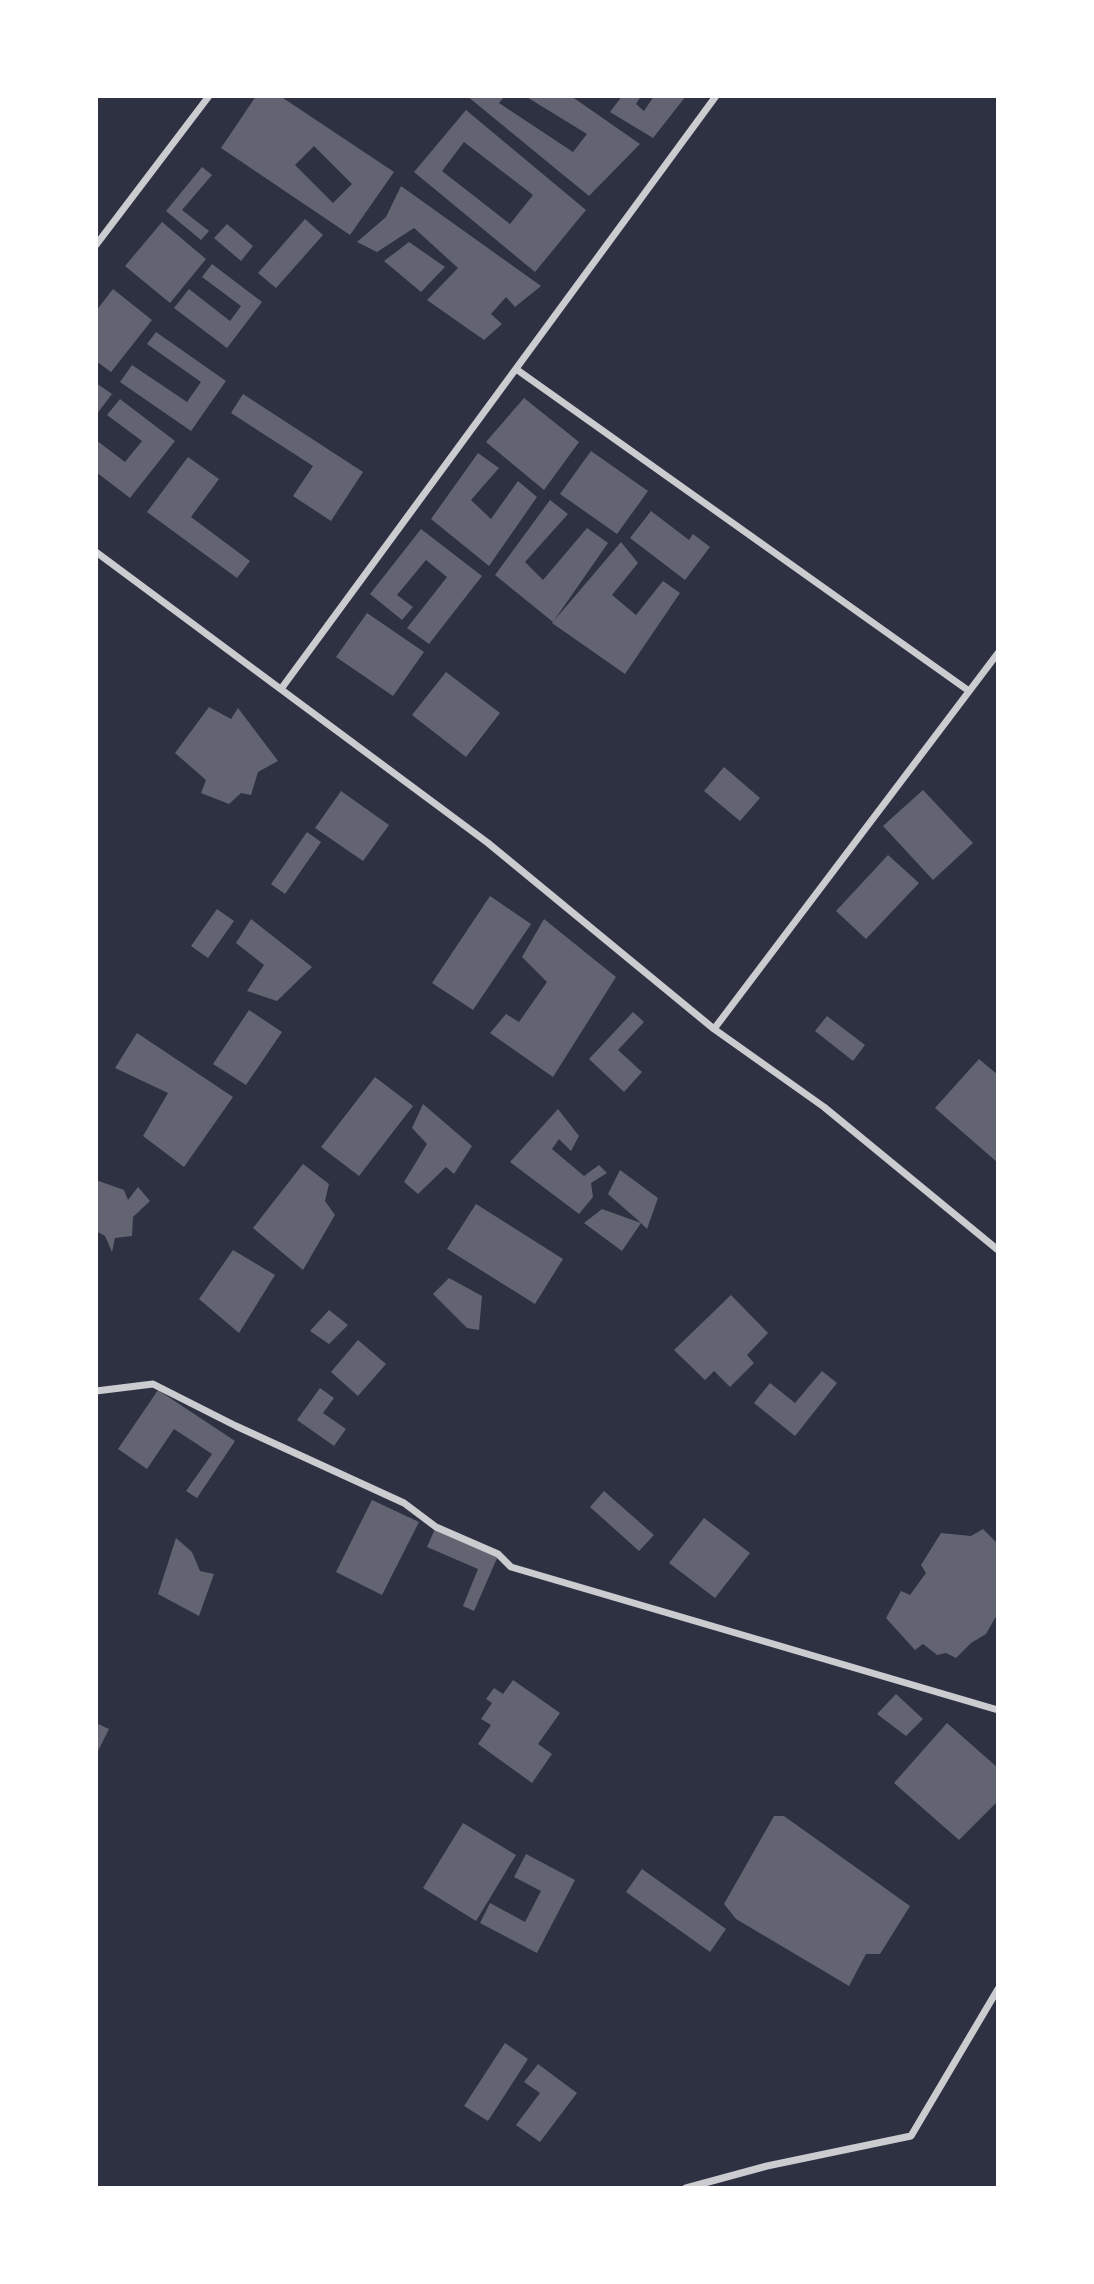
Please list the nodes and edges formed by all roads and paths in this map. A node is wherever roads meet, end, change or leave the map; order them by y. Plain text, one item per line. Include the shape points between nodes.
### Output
1 (209, 96) edge
2 (716, 96) edge
3 (96, 245) edge
4 (516, 369) junction
5 (96, 552) edge
6 (998, 653) edge
7 (281, 689) junction
8 (969, 691) junction
9 (714, 1030) junction
10 (998, 1250) edge
11 (96, 1391) edge
12 (998, 1710) edge
13 (998, 1989) edge
14 (686, 2188) edge

1 - 3 street
2 - 4 street
4 - 7 street
4 - 8 street
5 - 7 street
6 - 8 street
7 - 9 street via 488,843
8 - 9 street
9 - 10 street via 824,1107
11 - 12 street via 153,1384 404,1503 436,1527 498,1554 512,1567
13 - 14 street via 911,2136

